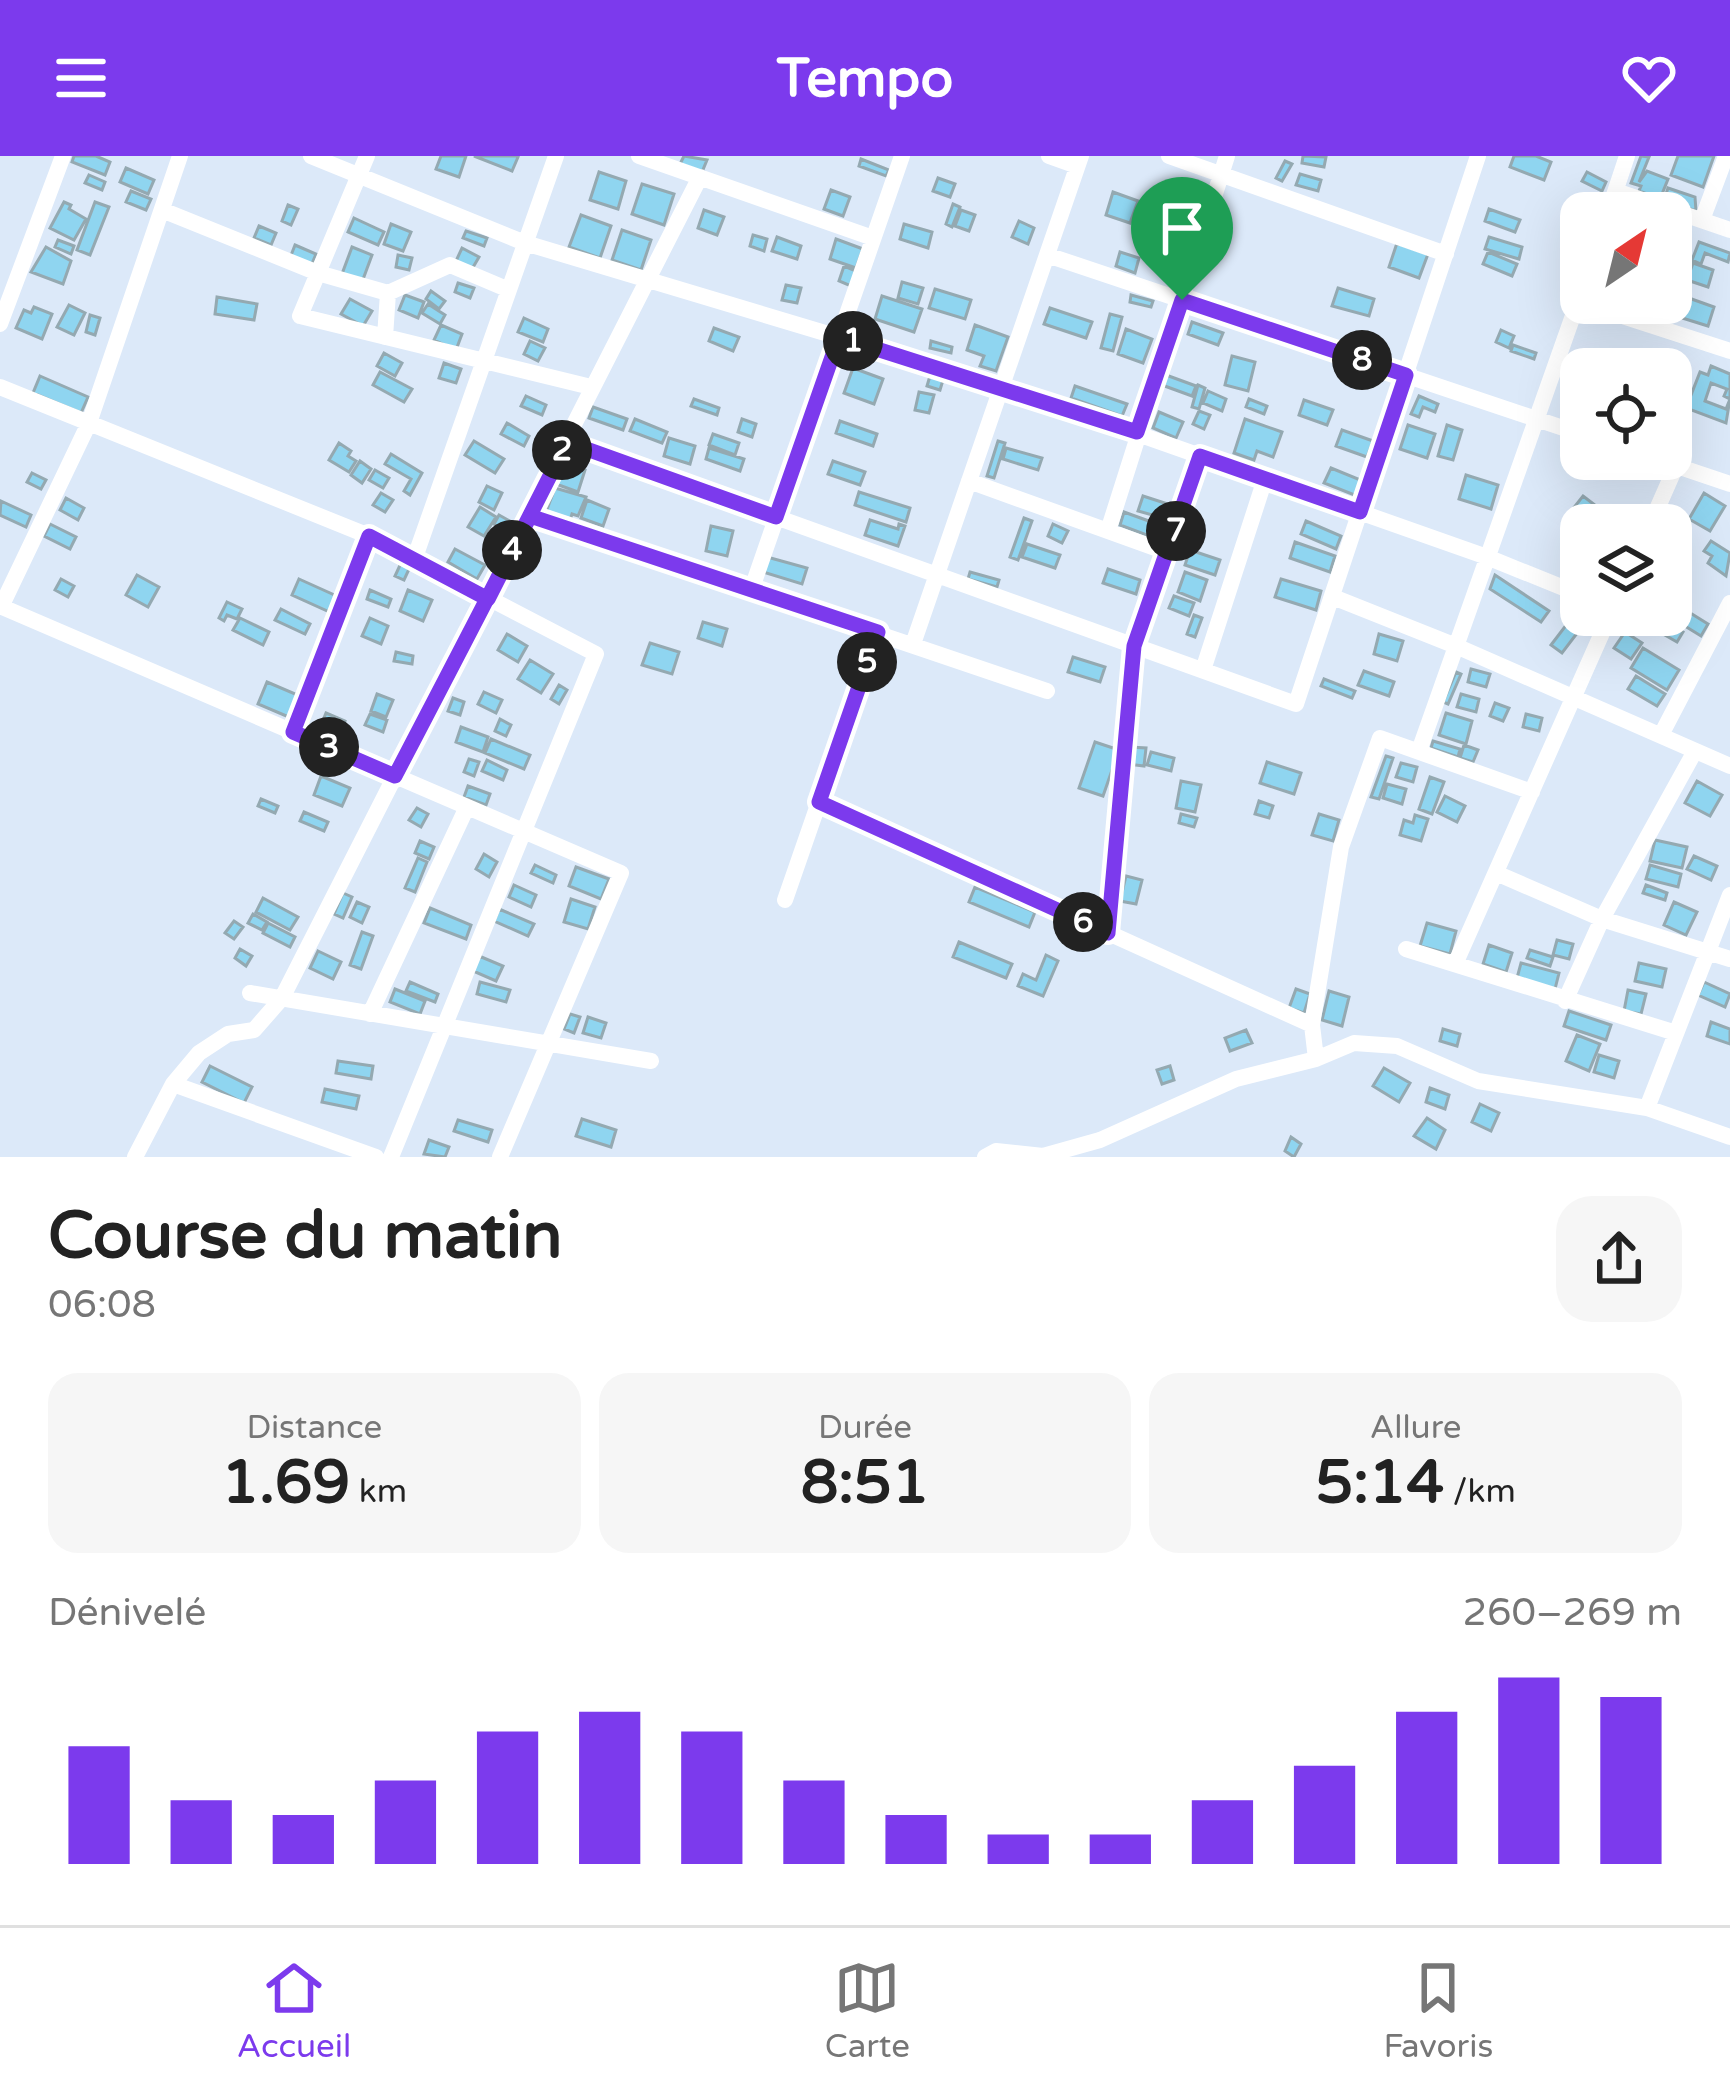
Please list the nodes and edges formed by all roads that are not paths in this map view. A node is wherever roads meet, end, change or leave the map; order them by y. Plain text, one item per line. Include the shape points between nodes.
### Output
1 (63, 156) edge
2 (180, 156) edge
3 (311, 156) edge
4 (367, 156) edge
5 (556, 156) edge
6 (639, 156) edge
7 (902, 156) edge
8 (1049, 156) edge
9 (1169, 156) edge
10 (1478, 156) edge
11 (1627, 156) edge
12 (1726, 156) edge
13 (1079, 161) edge
14 (1224, 165) edge
15 (700, 177) junction
16 (358, 178) junction
17 (1616, 191) joint
18 (162, 209) junction
19 (1702, 220) junction
20 (1730, 230) edge
21 (873, 238) junction
22 (525, 242) junction
23 (1446, 254) junction
24 (1047, 255) junction
25 (318, 273) junction
26 (648, 281) junction
27 (509, 290) junction
28 (388, 293) junction
29 (1182, 300) junction
30 (0, 324) edge
31 (1571, 324) edge
32 (1651, 324) edge
33 (385, 337) junction
34 (839, 337) junction
35 (1730, 351) edge
36 (484, 361) junction
37 (1406, 375) junction
38 (591, 386) junction
39 (1002, 386) junction
40 (0, 387) edge
41 (1537, 419) junction
42 (89, 423) junction
43 (1560, 427) edge
44 (1137, 432) junction
45 (567, 442) junction
46 (1200, 456) junction
47 (1692, 471) edge
48 (1265, 479) junction
49 (969, 481) junction
50 (1730, 484) edge
51 (1360, 512) junction
52 (530, 516) junction
53 (776, 517) junction
54 (1108, 531) junction
55 (369, 536) junction
56 (1169, 553) junction
57 (1487, 557) junction
58 (414, 560) junction
59 (937, 575) junction
60 (1560, 587) edge
61 (752, 588) junction
62 (1333, 597) junction
63 (488, 599) junction
64 (1730, 603) edge
65 (1, 606) edge
66 (878, 632) junction
67 (1601, 636) edge
68 (913, 644) junction
69 (1134, 646) junction
70 (1456, 646) junction
71 (1203, 670) junction
72 (1047, 691) dead end
73 (1574, 698) junction
74 (293, 732) junction
75 (1661, 735) junction
76 (1696, 751) junction
77 (1419, 752) junction
78 (1730, 766) edge
79 (395, 776) junction
80 (1532, 792) junction
81 (819, 802) junction
82 (467, 807) junction
83 (522, 830) junction
84 (1496, 873) junction
85 (1730, 895) edge
86 (785, 900) dead end
87 (1602, 919) junction
88 (1108, 933) junction
89 (1406, 949) dead end
90 (1708, 952) junction
91 (1730, 959) edge
92 (1456, 962) junction
93 (250, 993) dead end
94 (282, 998) junction
95 (1565, 1001) junction
96 (370, 1013) junction
97 (1312, 1025) junction
98 (444, 1026) junction
99 (1676, 1033) junction
100 (549, 1044) junction
101 (1316, 1059) junction
102 (651, 1061) dead end
103 (173, 1084) junction
104 (1647, 1108) junction
105 (1730, 1138) edge
106 (135, 1157) edge
107 (376, 1157) edge
108 (391, 1157) edge
109 (500, 1157) edge
110 (985, 1157) edge
111 (1721, 1157) edge

1 - 30 street
2 - 18 street
3 - 16 street
4 - 16 street
5 - 22 street
6 - 15 street
7 - 21 street
8 - 13 street
9 - 14 street
10 - 23 street
11 - 17 street
12 - 19 street
13 - 24 street
14 - 23 street
14 - 29 street
15 - 21 street
15 - 26 street
16 - 22 street
16 - 25 street
17 - 19 street
18 - 25 street
18 - 42 street
19 - 20 street
21 - 34 street
22 - 26 street
22 - 27 street
23 - 37 street
24 - 29 street
24 - 39 street
25 - 28 street
25 - 33 street via 300,316
26 - 34 street
26 - 38 street
27 - 28 street via 450,265
27 - 36 street
28 - 33 street
29 - 37 street
29 - 44 street
31 - 41 street
32 - 35 street
33 - 36 street
34 - 39 street
34 - 53 street
36 - 38 street
36 - 58 street
37 - 41 street
37 - 51 street
38 - 45 street
39 - 44 street
39 - 49 street
40 - 42 street
41 - 43 street
41 - 57 street
42 - 55 street
42 - 65 street
44 - 46 street
44 - 54 street
45 - 52 street
45 - 53 street
46 - 48 street
46 - 56 street
47 - 50 street
48 - 51 street
48 - 71 street
49 - 54 street
49 - 59 street
51 - 57 street
51 - 62 street
52 - 61 street
52 - 63 street
53 - 59 street
53 - 61 street
54 - 56 street
55 - 58 street
55 - 74 street
56 - 69 street
57 - 60 street
57 - 70 street
58 - 63 street
59 - 68 street
59 - 69 street
61 - 66 street
62 - 70 street
62 - 71 street via 1296,704
63 - 79 street
63 - 83 street via 596,654
64 - 75 street
65 - 74 street
66 - 68 street
66 - 81 street
67 - 73 street
68 - 72 street
69 - 71 street
69 - 88 street
70 - 73 street
70 - 77 street
73 - 75 street
73 - 80 street
74 - 79 street
75 - 76 street
76 - 78 street
76 - 87 street
77 - 80 street
77 - 97 street via 1380,738 1341,847
79 - 82 street
79 - 94 street
80 - 84 street
81 - 86 street
81 - 88 street
82 - 83 street
82 - 96 street
83 - 98 street
83 - 100 street via 621,873
84 - 87 street
84 - 92 street
85 - 90 street
87 - 90 street
87 - 95 street
88 - 97 street
89 - 92 street
90 - 91 street
90 - 99 street
92 - 95 street
93 - 94 street
94 - 96 street
94 - 103 street via 254,1030 228,1034 199,1053
95 - 99 street
96 - 98 street
97 - 101 street
98 - 100 street
98 - 108 street
99 - 104 street
100 - 102 street
100 - 109 street
101 - 104 street via 1354,1043 1396,1046 1478,1081
101 - 110 street via 1236,1079 1100,1140 1043,1156
103 - 106 street
103 - 107 street
104 - 105 street
105 - 111 street

